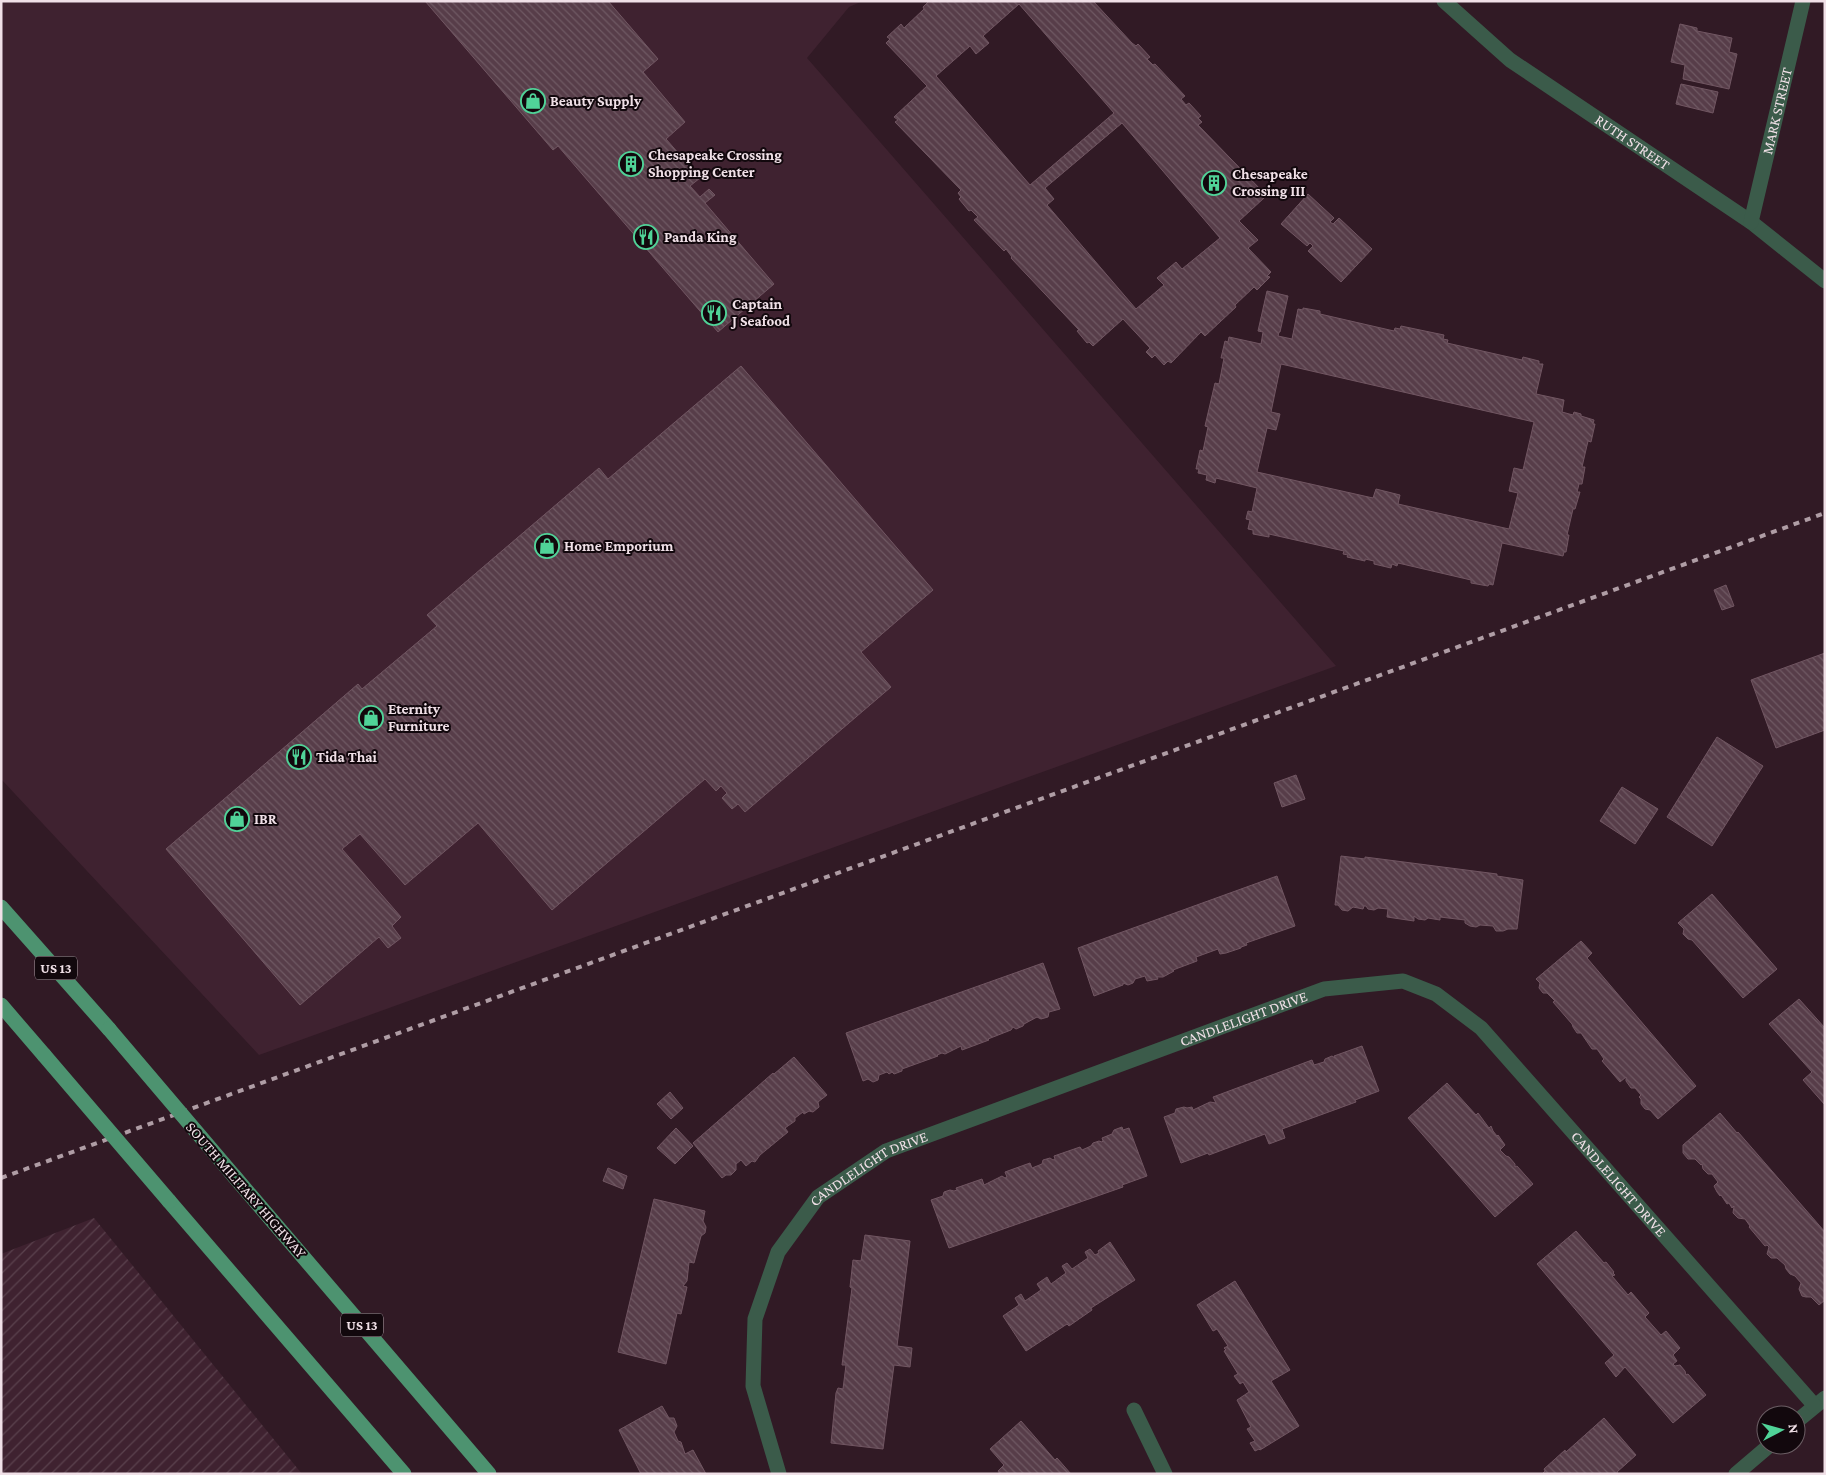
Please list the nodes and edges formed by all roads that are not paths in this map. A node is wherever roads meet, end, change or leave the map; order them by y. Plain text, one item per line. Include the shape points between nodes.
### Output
1 (1444, 1) edge
2 (1803, 1) edge
3 (1751, 222) junction
4 (1825, 281) edge
5 (1, 908) edge
6 (1, 1005) edge
7 (1820, 1402) edge
8 (1134, 1410) dead end
9 (1806, 1414) edge
10 (1758, 1455) edge
11 (404, 1474) edge
12 (489, 1474) edge
13 (779, 1474) edge
14 (1165, 1474) edge
15 (1736, 1474) edge

1 - 3 street, RUTH STREET via 1510,60
2 - 3 street, MARK STREET
3 - 4 street, RUTH STREET
5 - 12 main road, SOUTH MILITARY HIGHWAY / US 13, bridge via 109,1029
6 - 11 main road, bridge
7 - 9 street
7 - 13 street, CANDLELIGHT DRIVE via 1481,1028 1436,994 1403,981 1324,989 886,1151 818,1197 778,1252 755,1319 753,1386
8 - 14 street
10 - 15 street

